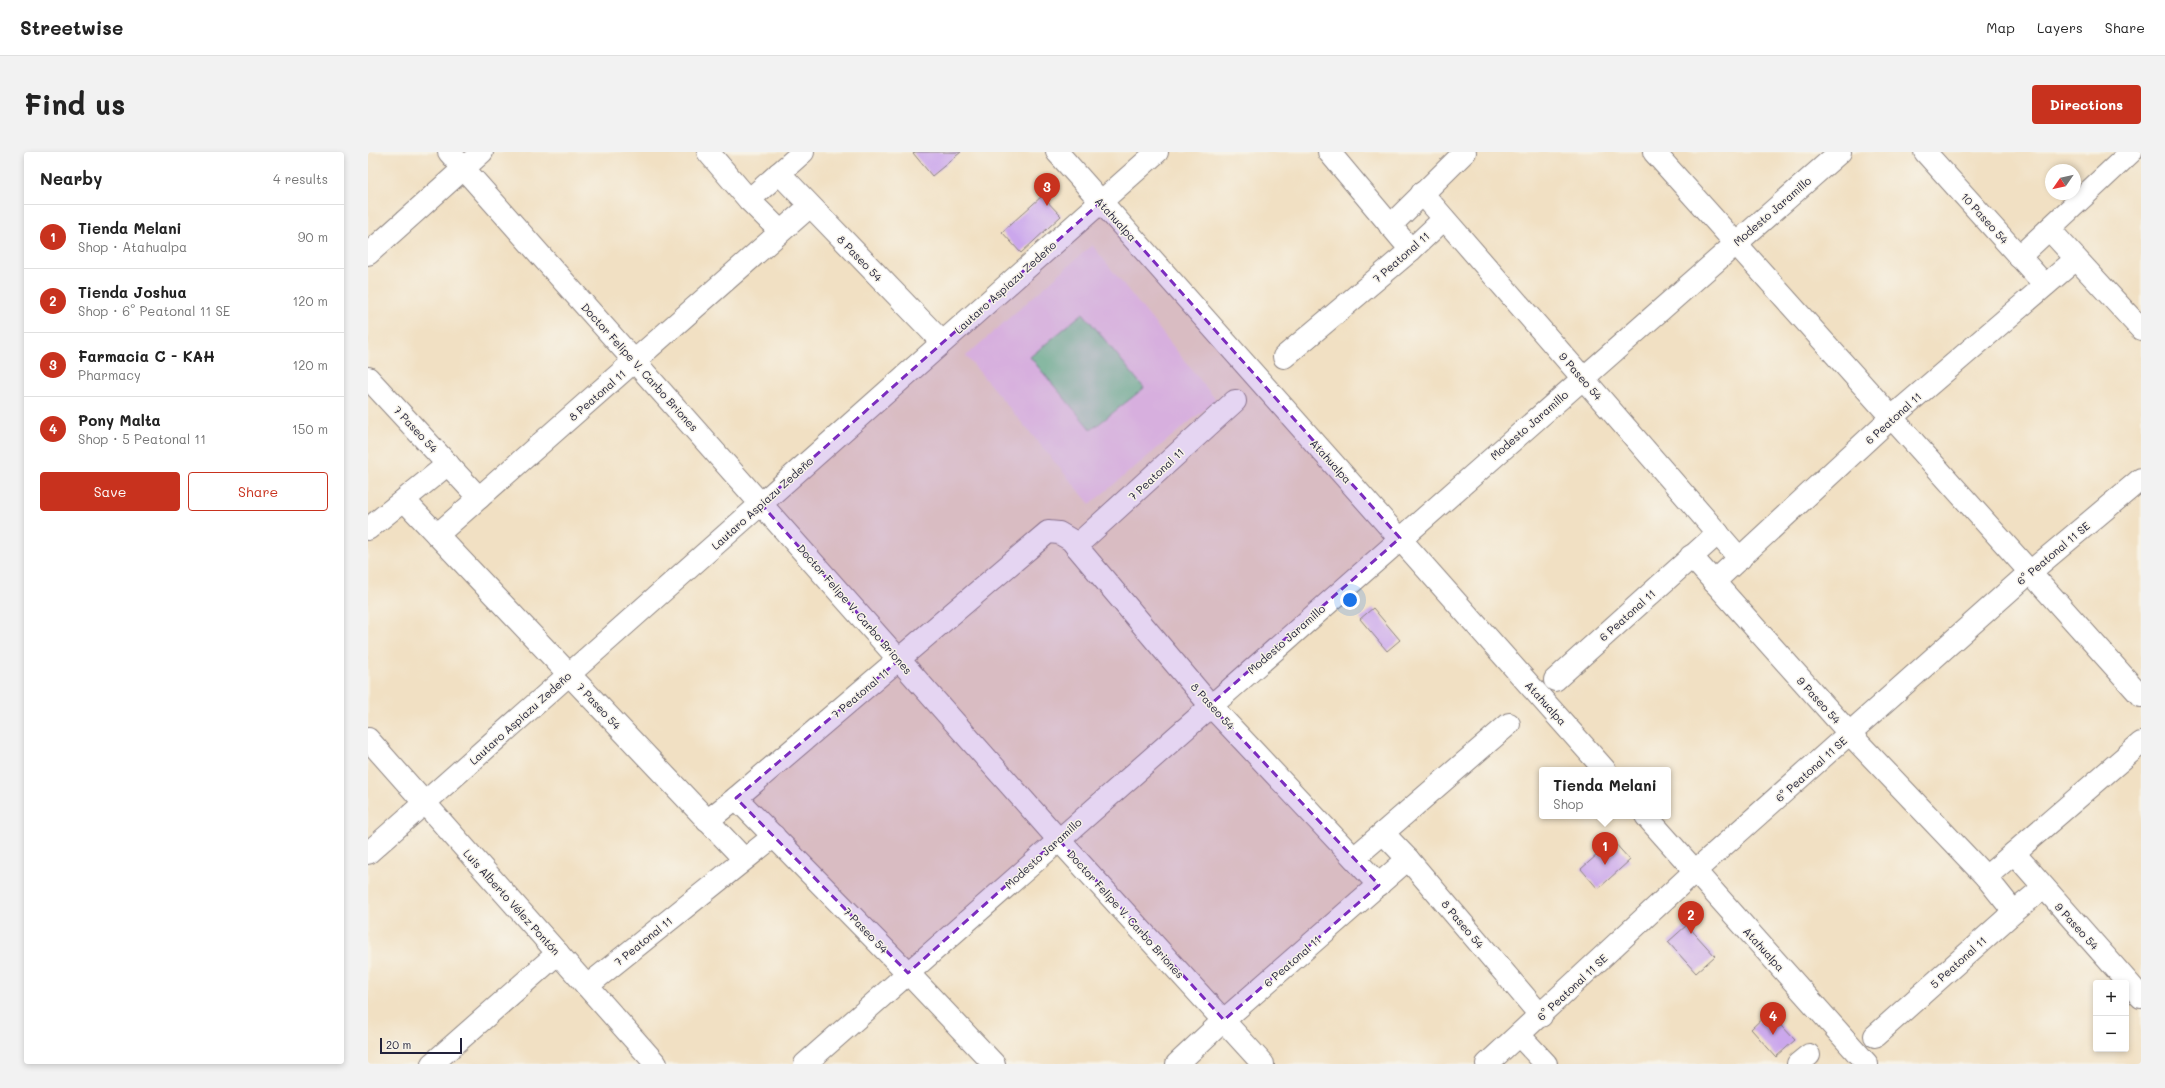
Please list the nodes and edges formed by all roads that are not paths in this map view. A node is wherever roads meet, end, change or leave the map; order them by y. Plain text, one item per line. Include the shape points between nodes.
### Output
1 (449, 152) edge
2 (482, 152) edge
3 (708, 152) edge
4 (803, 152) edge
5 (1057, 152) edge
6 (1156, 152) edge
7 (1329, 152) edge
8 (1465, 152) edge
9 (1654, 152) edge
10 (1840, 152) edge
11 (1925, 152) edge
12 (2131, 152) edge
13 (464, 168) junction
14 (779, 173) junction
15 (1422, 193) junction
16 (749, 200) junction
17 (1101, 202) junction
18 (810, 206) junction
19 (1444, 219) junction
20 (1390, 226) junction
21 (2049, 229) junction
22 (780, 231) junction
23 (1735, 244) junction
24 (1411, 250) junction
25 (368, 254) edge
26 (2019, 256) junction
27 (2076, 259) junction
28 (2045, 285) junction
29 (2141, 329) edge
30 (942, 342) junction
31 (1284, 357) dead end
32 (635, 361) junction
33 (368, 378) edge
34 (1583, 378) junction
35 (1235, 401) dead end
36 (1892, 417) junction
37 (448, 464) junction
38 (2141, 479) edge
39 (479, 498) junction
40 (404, 500) junction
41 (761, 504) junction
42 (368, 529) edge
43 (1048, 532) joint
44 (1718, 533) junction
45 (437, 535) junction
46 (1400, 538) junction
47 (1076, 546) junction
48 (1691, 556) junction
49 (1740, 559) junction
50 (2029, 573) junction
51 (1714, 582) junction
52 (899, 660) junction
53 (569, 674) junction
54 (1555, 680) dead end
55 (2141, 696) edge
56 (1210, 705) junction
57 (1509, 724) dead end
58 (1850, 734) junction
59 (368, 739) edge
60 (2141, 743) edge
61 (1602, 767) edge
62 (736, 798) junction
63 (424, 803) junction
64 (1649, 819) edge
65 (707, 821) junction
66 (1383, 833) junction
67 (774, 836) junction
68 (1058, 839) junction
69 (368, 853) edge
70 (2014, 853) junction
71 (1354, 858) junction
72 (744, 859) junction
73 (1408, 859) junction
74 (1695, 871) junction
75 (1986, 877) junction
76 (1379, 885) junction
77 (2043, 888) junction
78 (2014, 912) junction
79 (558, 953) junction
80 (908, 973) junction
81 (587, 986) junction
82 (2141, 997) edge
83 (1540, 1016) junction
84 (1224, 1020) junction
85 (1519, 1035) junction
86 (1875, 1036) dead end
87 (432, 1064) edge
88 (656, 1064) edge
89 (805, 1064) edge
90 (994, 1064) edge
91 (1177, 1064) edge
92 (1264, 1064) edge
93 (1487, 1064) edge
94 (1546, 1064) edge
95 (1866, 1064) edge

1 - 13 street, Doctor Felipe V. Carbo Briones
2 - 13 street
3 - 16 street
4 - 14 street
5 - 17 street, Atahualpa
6 - 17 street, Lautaro Aspiazu Zedeño
7 - 20 street
8 - 15 street
9 - 23 street
10 - 23 street, Modesto Jaramillo
11 - 26 street, 10 Paseo 54
12 - 21 street
13 - 25 street
13 - 32 street, Doctor Felipe V. Carbo Briones
14 - 16 street
14 - 18 street, 8 Paseo 54
15 - 19 street, 9 Paseo 54
15 - 20 street
16 - 22 street
17 - 30 street, Lautaro Aspiazu Zedeño
17 - 46 street, Atahualpa
18 - 22 street, 8 Peatonal 11
18 - 30 street, 8 Paseo 54
19 - 24 street, 7 Peatonal 11
19 - 34 street, 9 Paseo 54
20 - 24 street
21 - 26 street
21 - 27 street
22 - 32 street, 8 Peatonal 11
23 - 34 street, Modesto Jaramillo
23 - 36 street
24 - 31 street, 7 Peatonal 11
26 - 28 street, 10 Paseo 54
27 - 28 street, 6 Peatonal 11
27 - 29 street
28 - 36 street, 6 Peatonal 11
30 - 41 street, Lautaro Aspiazu Zedeño
32 - 39 street, 8 Peatonal 11
32 - 41 street, Doctor Felipe V. Carbo Briones
33 - 37 street, 7 Paseo 54
34 - 44 street, 9 Paseo 54
34 - 46 street, Modesto Jaramillo
35 - 47 street, 7 Peatonal 11
36 - 49 street, 6 Peatonal 11
36 - 50 street
37 - 39 street, 7 Paseo 54
37 - 40 street
38 - 50 street, 6° Peatonal 11 SE
39 - 45 street, 8 Peatonal 11
40 - 42 street
40 - 45 street, 7 Paseo 54
41 - 52 street, Doctor Felipe V. Carbo Briones
41 - 53 street, Lautaro Aspiazu Zedeño
43 - 47 street, 8 Paseo 54 via 1053,531 1065,536
43 - 52 street, 7 Peatonal 11
44 - 48 street, 6 Peatonal 11
44 - 49 street, 9 Paseo 54
45 - 53 street, 7 Paseo 54
46 - 56 street, Modesto Jaramillo
46 - 61 street, Atahualpa
47 - 56 street, 8 Paseo 54
48 - 51 street, 9 Paseo 54
48 - 54 street, 6 Peatonal 11
49 - 51 street, 6 Peatonal 11
50 - 55 street
50 - 58 street, 6° Peatonal 11 SE
51 - 58 street, 9 Paseo 54
52 - 62 street, 7 Peatonal 11
52 - 68 street, Doctor Felipe V. Carbo Briones
53 - 63 street, Lautaro Aspiazu Zedeño
53 - 65 street, 7 Paseo 54
56 - 68 street, Modesto Jaramillo
56 - 71 street, 8 Paseo 54
57 - 66 street
58 - 74 street, 6° Peatonal 11 SE
58 - 75 street, 9 Paseo 54
59 - 63 street, Luis Alberto Vélez Pontón
60 - 70 street
62 - 65 street, 7 Peatonal 11
62 - 67 street, 7 Paseo 54
63 - 69 street, Lautaro Aspiazu Zedeño
63 - 79 street, Luis Alberto Vélez Pontón
64 - 74 street, Atahualpa
65 - 72 street, 7 Paseo 54
66 - 71 street
66 - 73 street, 8 Paseo 54
67 - 72 street, 7 Peatonal 11
67 - 80 street, 7 Paseo 54
68 - 80 street, Modesto Jaramillo
68 - 84 street, Doctor Felipe V. Carbo Briones
70 - 75 street
70 - 77 street, 9 Paseo 54
71 - 76 street, 8 Paseo 54
72 - 81 street, 7 Peatonal 11
73 - 76 street, 6 Peatonal 11
73 - 83 street, 8 Paseo 54
74 - 83 street, 6° Peatonal 11 SE
74 - 95 street, Atahualpa
75 - 78 street, 9 Paseo 54
76 - 84 street, 6 Peatonal 11
77 - 78 street, 5 Peatonal 11
77 - 82 street, 9 Paseo 54
78 - 86 street, 5 Peatonal 11
79 - 81 street, Luis Alberto Vélez Pontón
79 - 87 street
80 - 89 street, Modesto Jaramillo
80 - 90 street, 7 Paseo 54
81 - 88 street, Luis Alberto Vélez Pontón
83 - 85 street, 6° Peatonal 11 SE
84 - 91 street, 6 Peatonal 11
84 - 92 street, Doctor Felipe V. Carbo Briones
85 - 93 street, 6° Peatonal 11 SE
85 - 94 street

